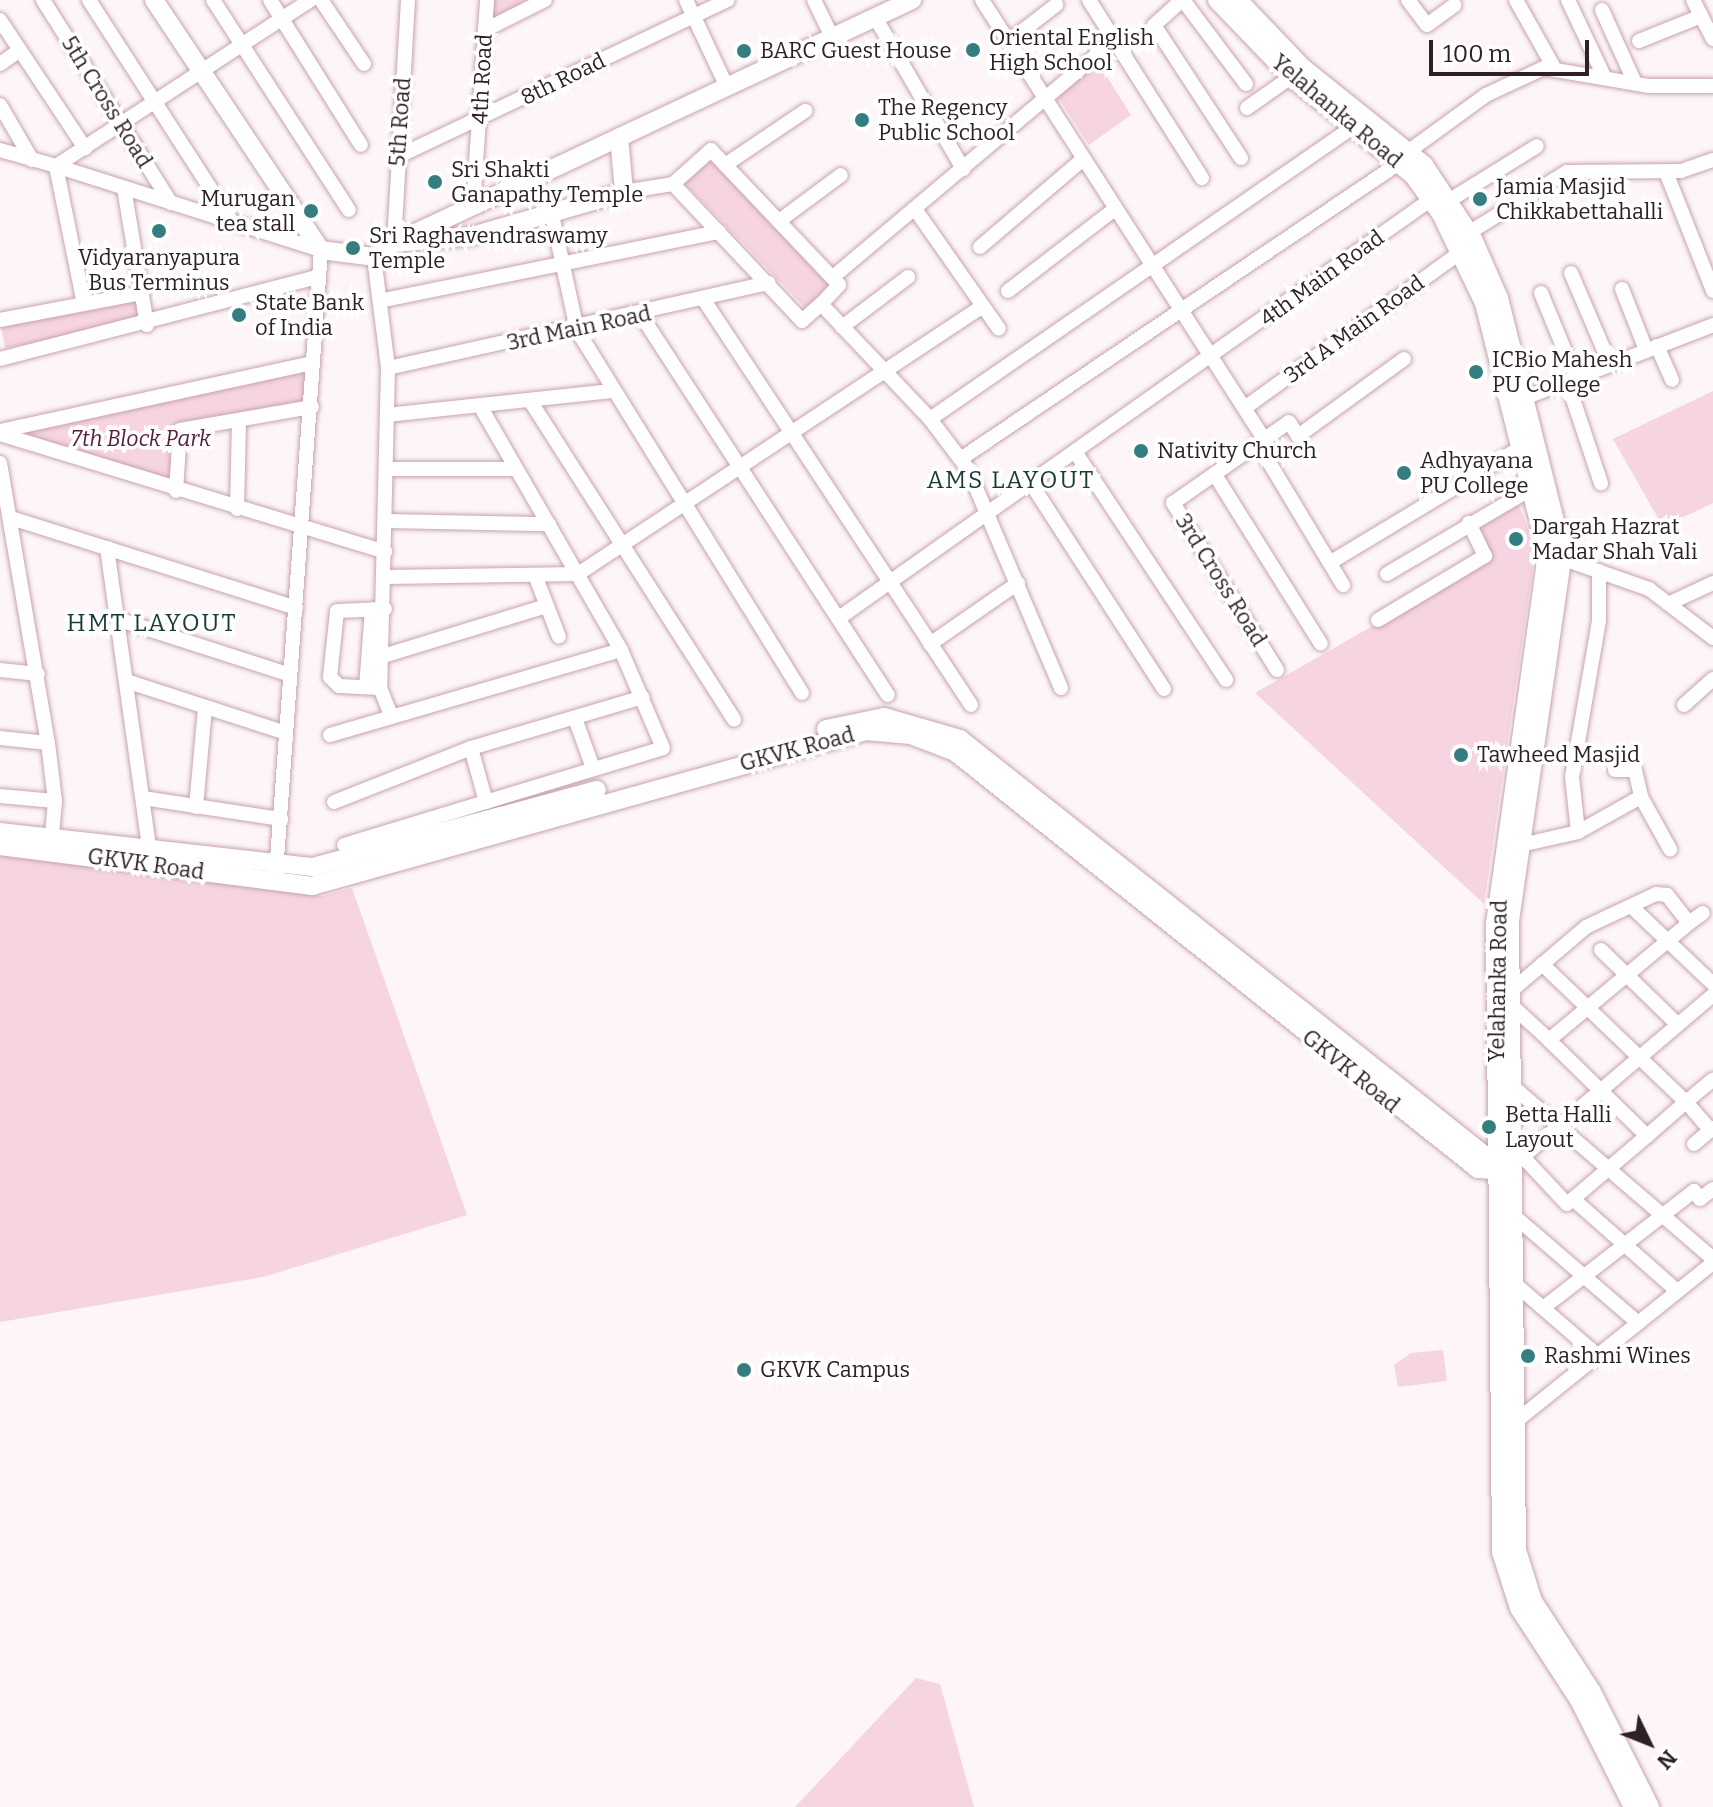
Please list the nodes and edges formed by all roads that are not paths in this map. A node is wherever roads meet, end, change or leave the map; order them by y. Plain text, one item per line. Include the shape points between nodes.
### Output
1 (43, 0) edge
2 (89, 0) edge
3 (154, 0) edge
4 (213, 0) edge
5 (270, 0) edge
6 (311, 0) edge
7 (321, 0) edge
8 (408, 0) edge
9 (487, 0) edge
10 (545, 0) edge
11 (686, 0) edge
12 (728, 0) edge
13 (814, 0) edge
14 (912, 0) edge
15 (982, 0) edge
16 (1089, 0) edge
17 (1182, 0) edge
18 (1217, 0) edge
19 (1238, 0) edge
20 (1408, 0) edge
21 (1516, 0) edge
22 (1568, 0) edge
23 (1693, 0) edge
24 (1056, 5) dead end
25 (1455, 5) dead end
26 (1602, 10) dead end
27 (1701, 16) junction
28 (693, 17) junction
29 (875, 17) junction
30 (0, 20) edge
31 (283, 20) junction
32 (485, 30) junction
33 (832, 37) junction
34 (1116, 39) junction
35 (1713, 39) edge
36 (1639, 41) dead end
37 (1008, 42) junction
38 (245, 47) junction
39 (20, 50) junction
40 (0, 64) edge
41 (364, 64) dead end
42 (1553, 66) junction
43 (205, 75) junction
44 (1604, 76) junction
45 (1291, 77) junction
46 (1635, 83) junction
47 (1246, 84) dead end
48 (1713, 86) edge
49 (727, 87) junction
50 (1046, 101) junction
51 (157, 104) junction
52 (0, 105) edge
53 (1247, 108) dead end
54 (805, 111) dead end
55 (481, 118) junction
56 (122, 126) junction
57 (1353, 127) junction
58 (619, 137) junction
59 (361, 145) dead end
60 (1537, 146) dead end
61 (85, 148) junction
62 (0, 150) edge
63 (397, 157) junction
64 (1404, 157) junction
65 (1241, 158) dead end
66 (1083, 159) junction
67 (32, 160) junction
68 (1713, 160) edge
69 (725, 165) junction
70 (56, 166) junction
71 (963, 169) junction
72 (1666, 172) junction
73 (841, 175) dead end
74 (1202, 178) dead end
75 (673, 184) junction
76 (124, 188) junction
77 (624, 192) junction
78 (1430, 200) junction
79 (1450, 200) junction
80 (171, 203) junction
81 (473, 206) junction
82 (915, 209) junction
83 (1115, 209) junction
84 (349, 210) dead end
85 (552, 215) junction
86 (779, 221) junction
87 (232, 222) junction
88 (719, 232) junction
89 (1462, 241) junction
90 (394, 243) junction
91 (980, 247) dead end
92 (321, 250) junction
93 (374, 257) junction
94 (562, 263) junction
95 (1153, 265) junction
96 (1571, 273) dead end
97 (316, 277) junction
98 (833, 277) junction
99 (908, 277) dead end
100 (769, 283) junction
101 (1622, 289) dead end
102 (1008, 291) dead end
103 (1713, 291) edge
104 (142, 293) junction
105 (1541, 293) dead end
106 (384, 300) junction
107 (704, 300) junction
108 (84, 304) junction
109 (821, 304) junction
110 (982, 307) junction
111 (1182, 309) junction
112 (641, 315) junction
113 (0, 320) edge
114 (147, 325) junction
115 (1713, 325) edge
116 (842, 327) junction
117 (999, 329) dead end
118 (577, 330) junction
119 (1651, 348) junction
120 (1214, 355) junction
121 (0, 359) edge
122 (1404, 359) dead end
123 (312, 363) junction
124 (1610, 364) junction
125 (388, 368) junction
126 (884, 371) junction
127 (1571, 380) junction
128 (1672, 380) dead end
129 (612, 391) junction
130 (1519, 400) junction
131 (531, 402) junction
132 (312, 407) junction
133 (1246, 407) junction
134 (481, 408) junction
135 (387, 415) junction
136 (930, 419) junction
137 (239, 420) junction
138 (793, 430) junction
139 (0, 432) edge
140 (1261, 442) junction
141 (1517, 450) junction
142 (1076, 453) junction
143 (962, 458) junction
144 (0, 463) edge
145 (739, 466) junction
146 (386, 469) junction
147 (515, 469) junction
148 (1215, 475) junction
149 (1601, 483) dead end
150 (1032, 485) junction
151 (1529, 490) junction
152 (176, 491) junction
153 (684, 503) junction
154 (237, 509) junction
155 (990, 514) junction
156 (11, 518) junction
157 (386, 521) junction
158 (1469, 523) junction
159 (549, 524) junction
160 (302, 528) junction
161 (624, 544) junction
162 (107, 548) junction
163 (385, 552) junction
164 (1554, 556) junction
165 (1331, 562) junction
166 (1599, 571) junction
167 (578, 574) junction
168 (1387, 574) dead end
169 (535, 575) junction
170 (386, 577) junction
171 (891, 583) junction
172 (1018, 583) junction
173 (1713, 583) edge
174 (1343, 585) dead end
175 (1668, 604) junction
176 (547, 606) junction
177 (296, 608) junction
178 (379, 609) junction
179 (839, 618) junction
180 (117, 619) junction
181 (1378, 620) dead end
182 (559, 637) dead end
183 (1713, 638) edge
184 (930, 644) junction
185 (1321, 644) dead end
186 (621, 650) junction
187 (383, 656) junction
188 (0, 670) edge
189 (1277, 670) dead end
190 (38, 674) junction
191 (290, 675) junction
192 (1713, 679) edge
193 (1226, 680) dead end
194 (126, 681) junction
195 (373, 688) junction
196 (1061, 688) dead end
197 (1164, 689) dead end
198 (802, 693) dead end
199 (888, 695) dead end
200 (643, 697) junction
201 (971, 705) dead end
202 (1684, 705) dead end
203 (205, 708) junction
204 (392, 717) junction
205 (734, 720) dead end
206 (576, 721) junction
207 (286, 733) junction
208 (330, 735) dead end
209 (0, 738) edge
210 (48, 743) junction
211 (471, 748) junction
212 (593, 768) junction
213 (1615, 770) dead end
214 (0, 796) edge
215 (1641, 797) junction
216 (143, 798) junction
217 (55, 801) junction
218 (334, 802) dead end
219 (486, 802) junction
220 (196, 807) junction
221 (281, 819) junction
222 (0, 832) edge
223 (1578, 832) junction
224 (51, 845) junction
225 (344, 845) dead end
226 (1521, 845) junction
227 (0, 846) edge
228 (149, 848) junction
229 (1670, 849) dead end
230 (276, 873) junction
231 (1634, 909) junction
232 (1703, 913) dead end
233 (1689, 923) junction
234 (1667, 940) junction
235 (1601, 950) dead end
236 (1542, 964) junction
237 (1625, 973) junction
238 (1713, 984) edge
239 (1713, 995) edge
240 (1511, 998) junction
241 (1590, 1005) junction
242 (1676, 1023) junction
243 (1549, 1040) junction
244 (1641, 1055) junction
245 (1713, 1079) edge
246 (1511, 1085) junction
247 (1601, 1088) junction
248 (1686, 1102) junction
249 (1562, 1123) junction
250 (1712, 1129) edge
251 (1647, 1136) junction
252 (1694, 1144) dead end
253 (1510, 1163) junction
254 (1611, 1167) junction
255 (1713, 1189) edge
256 (1573, 1199) junction
257 (1662, 1214) junction
258 (1513, 1215) junction
259 (1622, 1244) junction
260 (1713, 1261) edge
261 (1581, 1277) junction
262 (1514, 1283) junction
263 (1677, 1291) junction
264 (1543, 1308) junction
265 (1638, 1323) junction
266 (1596, 1354) junction
267 (1515, 1422) junction
268 (1633, 1807) edge
269 (1650, 1807) edge

1 - 56 street, 5th Cross Road
2 - 51 street
3 - 43 main road
4 - 38 street
5 - 31 street
6 - 31 street
7 - 41 street
8 - 63 street, 5th Road
9 - 32 street, 4th Road
10 - 32 street
11 - 28 street
12 - 28 street, 8th Road
13 - 33 street
14 - 29 main road
15 - 37 street
16 - 34 street
17 - 47 street
17 - 65 street via 1154,25
18 - 45 main road, Yelahanka Road
19 - 64 main road, Yelahanka Road via 1303,68
20 - 25 street via 1427,25
21 - 42 street
22 - 44 street
23 - 27 street
24 - 37 street
26 - 46 street
27 - 35 street
27 - 36 street
28 - 49 street
28 - 55 street, 8th Road
29 - 33 main road
29 - 71 street
30 - 39 street
31 - 38 street
31 - 59 street
32 - 55 street, 4th Road
33 - 49 main road
34 - 50 street
34 - 74 street
37 - 50 street
38 - 43 street
38 - 84 street
39 - 40 street
39 - 61 street
42 - 44 street
42 - 64 street via 1500,87
43 - 51 street
43 - 92 main road
44 - 46 street
45 - 53 street
45 - 57 main road, Yelahanka Road
46 - 48 street
49 - 58 main road
50 - 66 street
50 - 71 street
51 - 56 street
51 - 87 street
52 - 67 street
54 - 69 street
55 - 63 street, 8th Road
55 - 81 street, 4th Road
56 - 61 street
56 - 80 street, 5th Cross Road
57 - 64 main road, Yelahanka Road
57 - 95 street
58 - 77 main road
58 - 81 main road
60 - 79 street
61 - 70 street
62 - 67 street
63 - 90 street, 5th Road
64 - 78 main road, Yelahanka Road
64 - 79 main road, Yelahanka Road
64 - 111 street
66 - 83 street
66 - 91 street
67 - 70 street
68 - 72 street, 3rd A Main Road
69 - 75 street via 711,150
69 - 86 street
70 - 76 street
70 - 108 street
71 - 82 street
72 - 89 street, 3rd A Main Road via 1567,172
72 - 103 street
73 - 86 street
75 - 77 street
75 - 88 street
76 - 80 street
76 - 104 street
77 - 85 main road
78 - 89 main road, Yelahanka Road
78 - 120 street, 4th Main Road
79 - 89 main road, Yelahanka Road
80 - 87 street
81 - 90 main road
82 - 98 street
82 - 110 street
83 - 95 street
83 - 102 street
85 - 90 main road via 472,236
85 - 94 street
86 - 98 street
87 - 92 street
88 - 94 street
88 - 100 street
89 - 130 main road, Yelahanka Road via 1499,298
89 - 133 street, 3rd A Main Road
89 - 141 main road, Yelahanka Road via 1484,303
90 - 93 main road
92 - 93 main road
92 - 97 street
93 - 106 street
94 - 106 street
94 - 118 street
95 - 111 street
95 - 136 street
96 - 124 street
97 - 114 street
97 - 123 street
98 - 109 street via 839,285
99 - 116 street
100 - 107 street, 3rd Main Road
100 - 109 street via 802,321
101 - 119 street
104 - 108 street
104 - 114 street
105 - 127 street
106 - 125 street
107 - 112 street, 3rd Main Road
107 - 138 street
108 - 113 street
109 - 116 street
110 - 117 street
110 - 126 street
111 - 120 street
111 - 143 street
112 - 118 street, 3rd Main Road
112 - 145 street
114 - 121 street
115 - 119 street
116 - 126 street
118 - 125 street, 3rd Main Road
118 - 129 street
119 - 124 street
119 - 128 street
120 - 133 street
120 - 142 street, 4th Main Road
122 - 140 street, 3rd Cross Road via 1298,436 1289,422
123 - 132 street
123 - 139 street
124 - 127 street
125 - 135 street
126 - 136 street
126 - 138 street
127 - 130 street
127 - 149 street
129 - 131 street
129 - 153 street
130 - 164 main road, Yelahanka Road
131 - 134 street
131 - 161 street
132 - 137 street
132 - 160 street
133 - 140 street
134 - 135 street
134 - 147 street
135 - 146 street
136 - 143 street
137 - 152 street via 180,430
137 - 154 street
138 - 145 street
138 - 171 street
139 - 152 street
140 - 148 street, 3rd Cross Road
140 - 165 street
141 - 151 main road, Yelahanka Road
141 - 165 street
142 - 150 street, 4th Main Road
142 - 193 street
143 - 155 street
144 - 156 street
145 - 153 street
145 - 179 street
146 - 147 street
146 - 157 street
147 - 159 street
148 - 185 street
148 - 189 street, 3rd Cross Road via 1173,503
150 - 155 street, 4th Main Road
150 - 197 street
151 - 158 street
151 - 164 main road, Yelahanka Road
152 - 154 street
153 - 161 street
153 - 198 street
154 - 160 street
155 - 171 street, 4th Main Road
155 - 172 street
156 - 162 street
156 - 190 street
157 - 159 street
157 - 163 street
158 - 168 street
158 - 181 street via 1485,556
159 - 167 street
160 - 163 street
160 - 177 street
161 - 167 street
161 - 205 street
162 - 177 street
162 - 180 street
163 - 170 street
164 - 166 street
164 - 226 main road, Yelahanka Road
164 - 253 main road, Yelahanka Road via 1495,922
165 - 174 street
166 - 175 street
166 - 223 street via 1599,620 1572,777
167 - 169 street
167 - 186 street
169 - 170 street
169 - 176 street
170 - 178 street
171 - 179 street, 4th Main Road
171 - 184 street
172 - 184 street
172 - 196 street
173 - 175 street
175 - 183 street
176 - 182 street
176 - 187 street
177 - 191 street
178 - 187 street
178 - 195 street
178 - 195 street via 341,609 334,621 330,677 339,686
179 - 199 street
180 - 191 street
180 - 194 street
184 - 201 street
186 - 200 street
186 - 204 street
187 - 195 street
188 - 190 street
190 - 210 street
191 - 207 street
192 - 202 street
194 - 203 street
194 - 216 street
195 - 204 street
200 - 206 street
200 - 212 street via 663,748
203 - 207 street
203 - 220 street
204 - 208 street
206 - 211 street
206 - 212 street
207 - 221 street
209 - 210 street
210 - 217 street
211 - 218 street
211 - 219 street
212 - 219 street
213 - 215 street via 1635,770
214 - 217 street
215 - 223 street
215 - 229 street
216 - 220 street
216 - 228 street
217 - 224 street
219 - 225 street
220 - 221 street
221 - 230 street
222 - 224 main road, GKVK Road
223 - 226 street
224 - 227 main road, GKVK Road
224 - 228 main road, GKVK Road
224 - 230 main road, GKVK Road
226 - 240 main road, Yelahanka Road
228 - 230 main road, GKVK Road
230 - 253 main road, GKVK Road via 341,880 866,731 911,735 955,752 1382,1098 1480,1171
231 - 233 street via 1662,892
231 - 234 street
231 - 236 street via 1586,927
232 - 233 street
233 - 234 street
234 - 237 street
234 - 238 street
235 - 237 street
236 - 240 street
236 - 241 street
237 - 241 street
237 - 242 street
239 - 242 street
240 - 243 street
240 - 246 main road, Yelahanka Road
241 - 243 street
241 - 244 street
242 - 244 street
243 - 247 street
244 - 247 street
244 - 248 street
245 - 248 street
246 - 249 street
246 - 253 main road, Yelahanka Road
247 - 249 street
247 - 251 street
248 - 250 street
248 - 251 street
249 - 253 street
249 - 254 street
250 - 252 street
251 - 254 street
253 - 256 street via 1567,1204
253 - 258 main road, Yelahanka Road
253 - 268 main road, Yelahanka Road via 1501,1552 1519,1608 1579,1700
254 - 256 street
254 - 257 street
255 - 257 street via 1700,1199 1694,1191
256 - 259 street
257 - 259 street
257 - 260 street
258 - 261 street
258 - 262 main road, Yelahanka Road
259 - 261 street
259 - 263 street
260 - 263 street
261 - 264 street
261 - 265 street
262 - 264 street
262 - 267 main road, Yelahanka Road
263 - 265 street
264 - 266 street
265 - 266 street
266 - 267 street
267 - 269 main road, Yelahanka Road via 1517,1550 1533,1601 1592,1692

